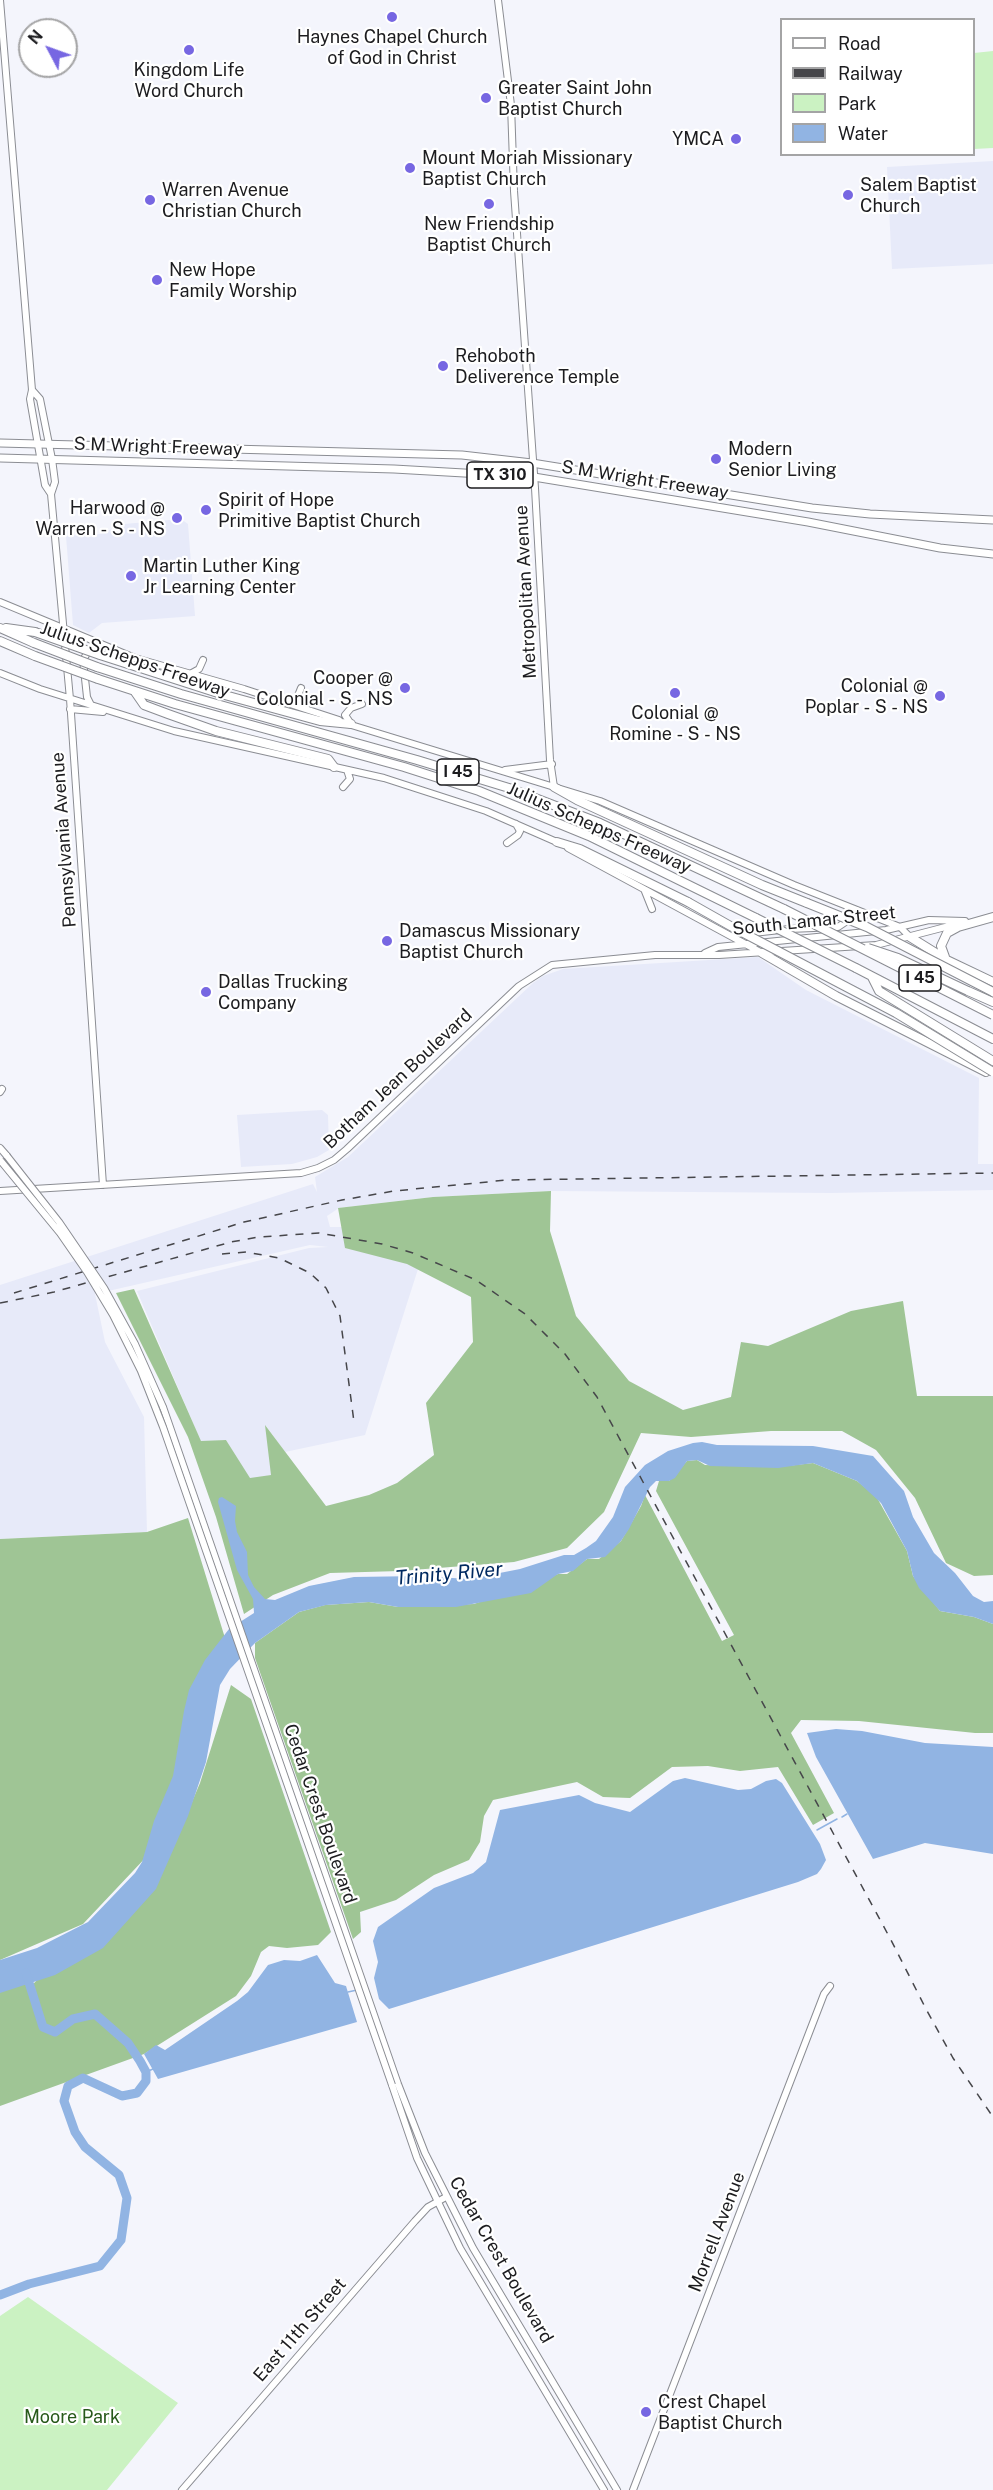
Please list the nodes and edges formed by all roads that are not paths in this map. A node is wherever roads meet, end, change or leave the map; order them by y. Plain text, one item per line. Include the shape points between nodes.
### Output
1 (0, 0) edge
2 (498, 0) edge
3 (32, 390) junction
4 (0, 443) edge
5 (38, 445) junction
6 (50, 445) junction
7 (0, 458) edge
8 (40, 459) junction
9 (52, 459) junction
10 (532, 463) junction
11 (534, 477) junction
12 (51, 494) junction
13 (993, 520) edge
14 (993, 554) edge
15 (0, 602) edge
16 (0, 628) edge
17 (64, 628) junction
18 (0, 641) edge
19 (101, 644) junction
20 (202, 660) dead end
21 (0, 672) edge
22 (189, 674) junction
23 (301, 688) dead end
24 (135, 692) junction
25 (70, 699) junction
26 (285, 703) junction
27 (362, 704) dead end
28 (91, 705) junction
29 (70, 709) junction
30 (115, 713) junction
31 (351, 724) junction
32 (552, 764) junction
33 (334, 767) junction
34 (347, 770) junction
35 (503, 770) junction
36 (343, 787) dead end
37 (554, 787) junction
38 (516, 824) junction
39 (556, 842) junction
40 (507, 843) dead end
41 (644, 889) junction
42 (659, 897) junction
43 (848, 907) junction
44 (993, 917) edge
45 (881, 920) junction
46 (965, 921) junction
47 (900, 927) junction
48 (885, 930) junction
49 (731, 936) junction
50 (910, 937) junction
51 (847, 942) junction
52 (744, 944) junction
53 (876, 945) junction
54 (762, 953) junction
55 (703, 954) junction
56 (947, 960) junction
57 (871, 976) junction
58 (993, 982) edge
59 (993, 992) edge
60 (993, 1002) edge
61 (993, 1015) edge
62 (993, 1039) edge
63 (993, 1061) edge
64 (993, 1073) edge
65 (0, 1148) edge
66 (2, 1159) edge
67 (103, 1185) junction
68 (0, 1191) edge
69 (830, 1986) dead end
70 (395, 2085) junction
71 (446, 2197) junction
72 (437, 2202) junction
73 (182, 2490) edge
74 (604, 2490) edge
75 (617, 2490) edge
76 (633, 2490) edge

1 - 3 main road, Pennsylvania Avenue
2 - 10 main road, Metropolitan Avenue via 511,105 513,191
3 - 5 main road, Pennsylvania Avenue
3 - 6 main road, Pennsylvania Avenue via 40,399
4 - 5 main road, S M Wright Freeway / TX 310
5 - 6 main road, S M Wright Freeway / TX 310
5 - 8 main road, Pennsylvania Avenue
6 - 9 main road, Pennsylvania Avenue
6 - 10 main road, S M Wright Freeway / TX 310 via 392,452
7 - 8 main road, S M Wright Freeway / TX 310
8 - 9 main road, S M Wright Freeway / TX 310
8 - 12 main road, Pennsylvania Avenue via 45,485
9 - 11 main road, S M Wright Freeway / TX 310
9 - 12 main road, Pennsylvania Avenue via 55,482
10 - 11 main road, Metropolitan Avenue
10 - 13 main road, S M Wright Freeway / TX 310 via 812,508
11 - 14 main road, S M Wright Freeway / TX 310
11 - 32 main road, Metropolitan Avenue
12 - 17 main road, Pennsylvania Avenue
15 - 17 main road, Julius Schepps Freeway
16 - 31 highway, bridge via 35,632 221,694 320,721
16 - 51 highway, Julius Schepps Freeway / I 45, bridge via 97,667 181,694 518,791 637,840
17 - 19 main road, Julius Schepps Freeway
17 - 25 main road, Pennsylvania Avenue
18 - 24 highway, Julius Schepps Freeway / I 45, bridge
19 - 22 main road, Julius Schepps Freeway
19 - 28 main road via 89,650 83,660
20 - 22 main road via 199,669
21 - 25 main road, Julius Schepps Freeway
22 - 26 main road, Julius Schepps Freeway
23 - 26 main road via 297,698
24 - 33 highway via 144,705 216,731 328,759
24 - 57 highway, Julius Schepps Freeway / I 45, bridge via 479,791 589,836
25 - 28 main road, Julius Schepps Freeway
25 - 29 main road, Pennsylvania Avenue
26 - 31 main road, Julius Schepps Freeway
27 - 31 main road via 345,715
28 - 30 main road, Julius Schepps Freeway
29 - 30 main road
29 - 67 main road, Pennsylvania Avenue
30 - 33 main road, Julius Schepps Freeway via 212,741
31 - 35 main road, Julius Schepps Freeway
32 - 35 main road
32 - 37 main road, Metropolitan Avenue
33 - 34 main road, Julius Schepps Freeway
34 - 36 main road via 350,779
34 - 38 main road, Julius Schepps Freeway via 384,778
35 - 37 main road, Julius Schepps Freeway
37 - 43 main road, Julius Schepps Freeway via 617,807
37 - 59 highway, bridge via 762,885 867,927
38 - 39 main road, Julius Schepps Freeway
38 - 40 main road via 520,831
39 - 41 main road, Julius Schepps Freeway
39 - 64 highway, bridge via 580,849 688,902 896,1013
41 - 42 main road, Julius Schepps Freeway
41 - 42 main road via 652,909
42 - 49 main road, Julius Schepps Freeway
43 - 45 main road, Julius Schepps Freeway
43 - 49 main road via 847,921 838,927
44 - 46 main road, South Lamar Street
44 - 56 highway via 945,935 941,951
45 - 47 main road, Julius Schepps Freeway
45 - 48 main road
46 - 47 main road, South Lamar Street via 942,919
46 - 50 main road, South Lamar Street
47 - 48 main road, South Lamar Street
47 - 50 main road, Julius Schepps Freeway
48 - 52 main road, South Lamar Street
48 - 53 main road
49 - 52 main road, Julius Schepps Freeway
50 - 53 main road, South Lamar Street
50 - 56 highway
51 - 60 highway, bridge via 898,958
51 - 61 highway, Julius Schepps Freeway / I 45, bridge
52 - 54 main road, Julius Schepps Freeway
52 - 55 main road, South Lamar Street via 718,947
53 - 54 main road, South Lamar Street
54 - 55 main road, Botham Jean Boulevard
54 - 64 highway, bridge via 859,1008
55 - 67 main road, Botham Jean Boulevard via 552,965 519,986 347,1149 318,1168 301,1173
56 - 58 highway
57 - 62 highway, Julius Schepps Freeway / I 45
57 - 63 highway via 879,991
65 - 66 main road, Cedar Crest Boulevard
66 - 70 main road, Cedar Crest Boulevard, bridge via 87,1272 144,1380
67 - 68 main road, Botham Jean Boulevard
69 - 76 main road, Morrell Avenue
70 - 71 main road, Cedar Crest Boulevard
70 - 72 main road, Cedar Crest Boulevard via 417,2158
71 - 72 main road, East 11th Street
71 - 75 main road, Cedar Crest Boulevard
72 - 73 main road, East 11th Street via 415,2221
72 - 74 main road, Cedar Crest Boulevard via 460,2248

